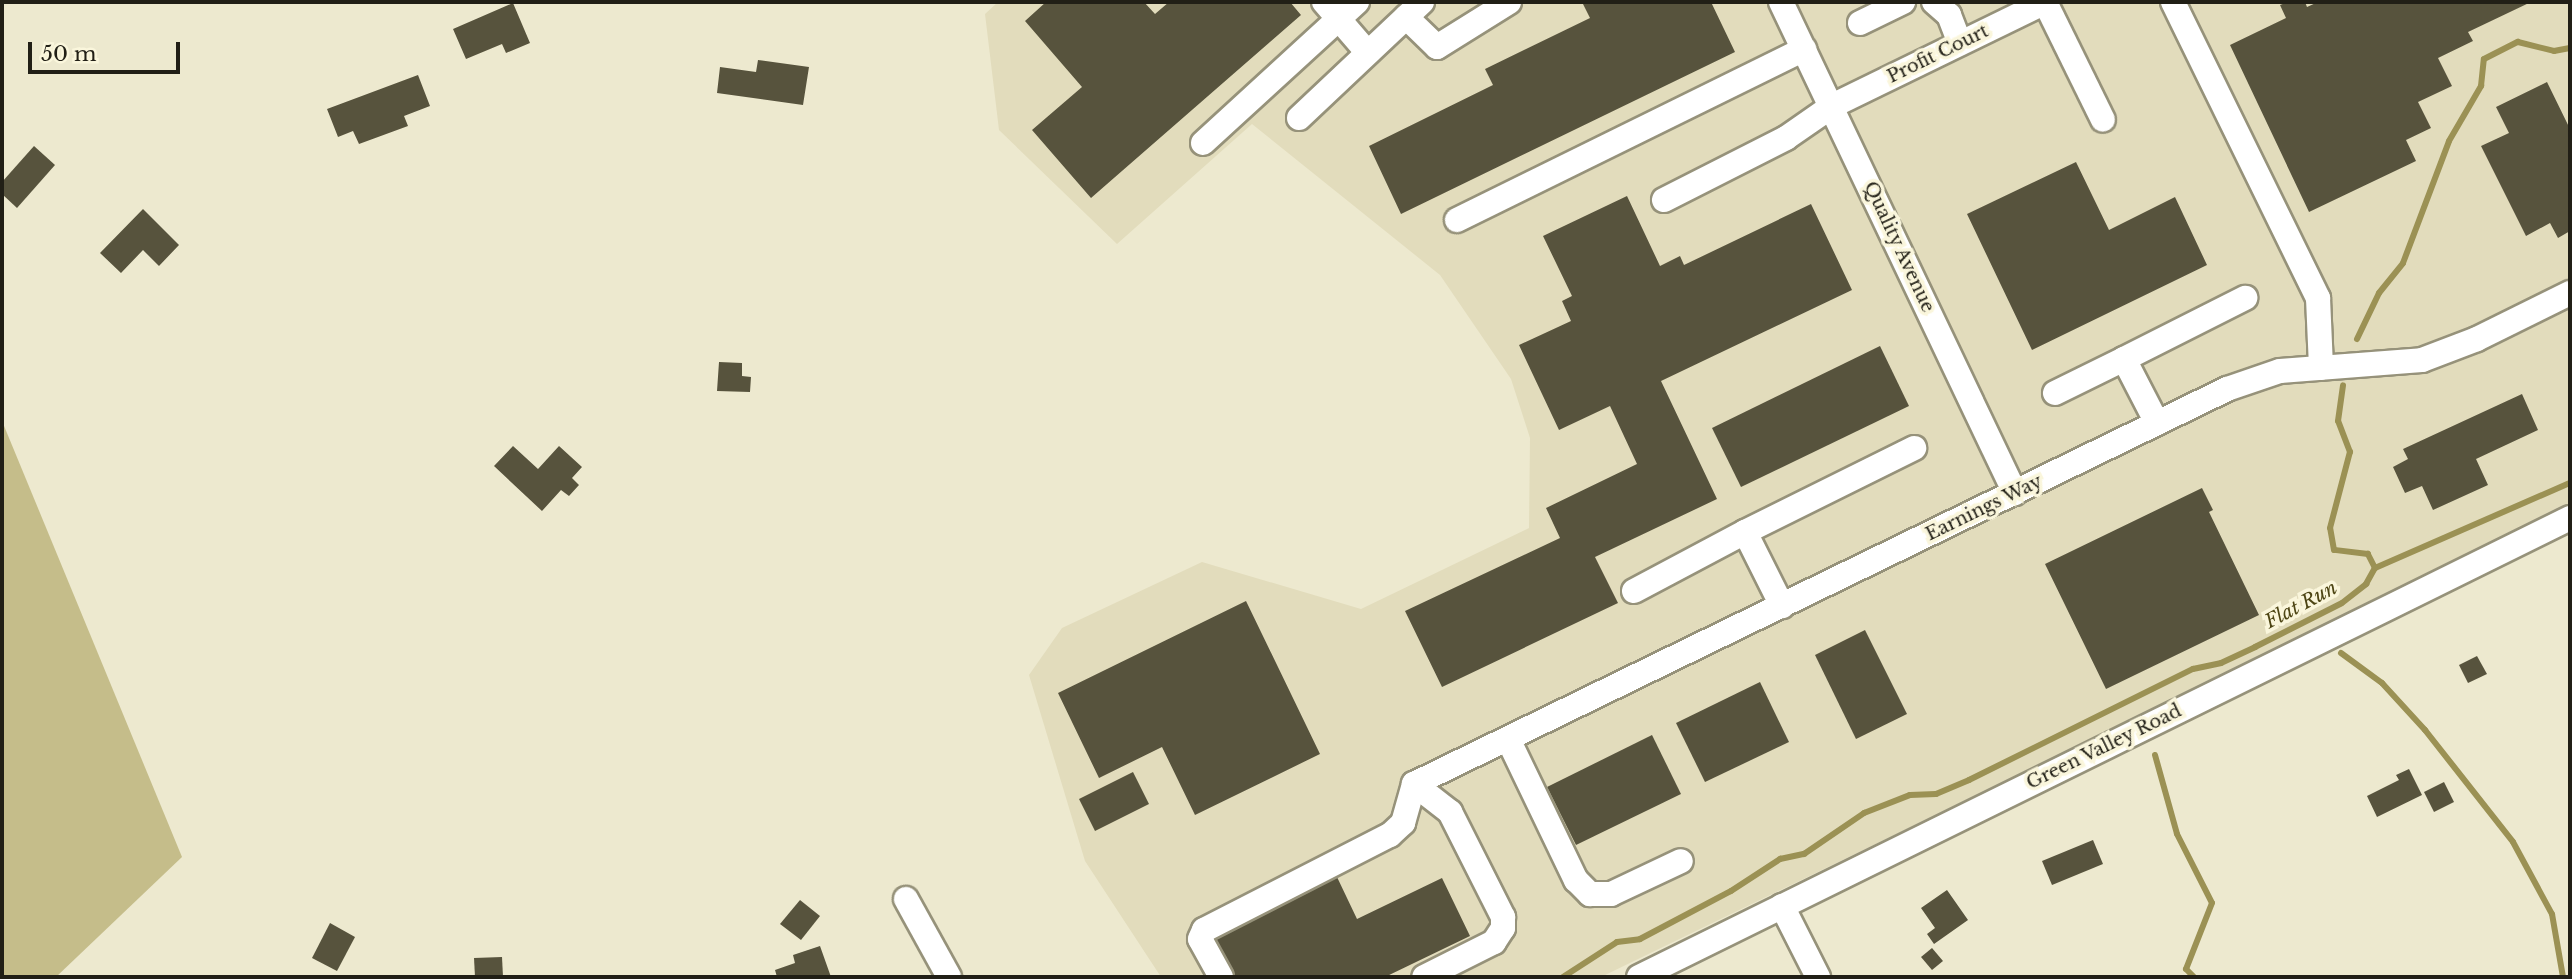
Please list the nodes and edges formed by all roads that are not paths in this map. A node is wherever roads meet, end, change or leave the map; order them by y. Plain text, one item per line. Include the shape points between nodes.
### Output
1 (1357, 2) edge
2 (1509, 2) edge
3 (1781, 2) edge
4 (1903, 2) edge
5 (1934, 2) edge
6 (2045, 2) edge
7 (2173, 2) edge
8 (1414, 9) edge
9 (1331, 10) edge
10 (1860, 23) dead end
11 (1960, 43) junction
12 (1804, 49) junction
13 (1368, 53) junction
14 (1832, 106) junction
15 (1299, 118) dead end
16 (2103, 120) dead end
17 (1203, 144) dead end
18 (1664, 200) dead end
19 (1457, 220) dead end
20 (2570, 292) edge
21 (2245, 298) dead end
22 (2124, 359) junction
23 (2322, 368) junction
24 (2055, 393) dead end
25 (2157, 423) junction
26 (1914, 449) dead end
27 (2015, 493) junction
28 (2570, 518) edge
29 (1745, 532) junction
30 (1633, 591) dead end
31 (1782, 606) junction
32 (1508, 738) junction
33 (1414, 784) junction
34 (1681, 861) dead end
35 (906, 899) dead end
36 (1782, 906) junction
37 (948, 977) edge
38 (1221, 977) edge
39 (1424, 977) edge
40 (1639, 977) edge
41 (1818, 977) edge

1 - 9 street
2 - 8 street via 1437,47
3 - 12 street, Quality Avenue
4 - 10 street
5 - 11 street via 1949,15
6 - 11 street, Profit Court
6 - 16 street
7 - 23 street via 2318,298
8 - 13 street
9 - 13 street
9 - 17 street
11 - 14 street, Profit Court
12 - 14 street, Quality Avenue
12 - 19 street
13 - 15 street
14 - 18 street, Profit Court via 1786,138
14 - 27 street, Quality Avenue
20 - 23 street, Earnings Way via 2477,339 2422,360 2394,366
21 - 22 street
22 - 24 street
22 - 25 street
23 - 25 street, Earnings Way via 2253,378
25 - 27 street, Earnings Way
26 - 29 street
27 - 31 street, Earnings Way
28 - 36 street, Green Valley Road
29 - 30 street
29 - 31 street
31 - 32 street, Earnings Way
32 - 33 street, Earnings Way
32 - 34 street via 1576,880 1590,894 1611,894
33 - 38 street via 1403,823 1390,835 1204,930 1200,939
33 - 39 street via 1450,812 1503,917 1503,928 1494,942
35 - 37 street
36 - 40 street, Green Valley Road
36 - 41 street

